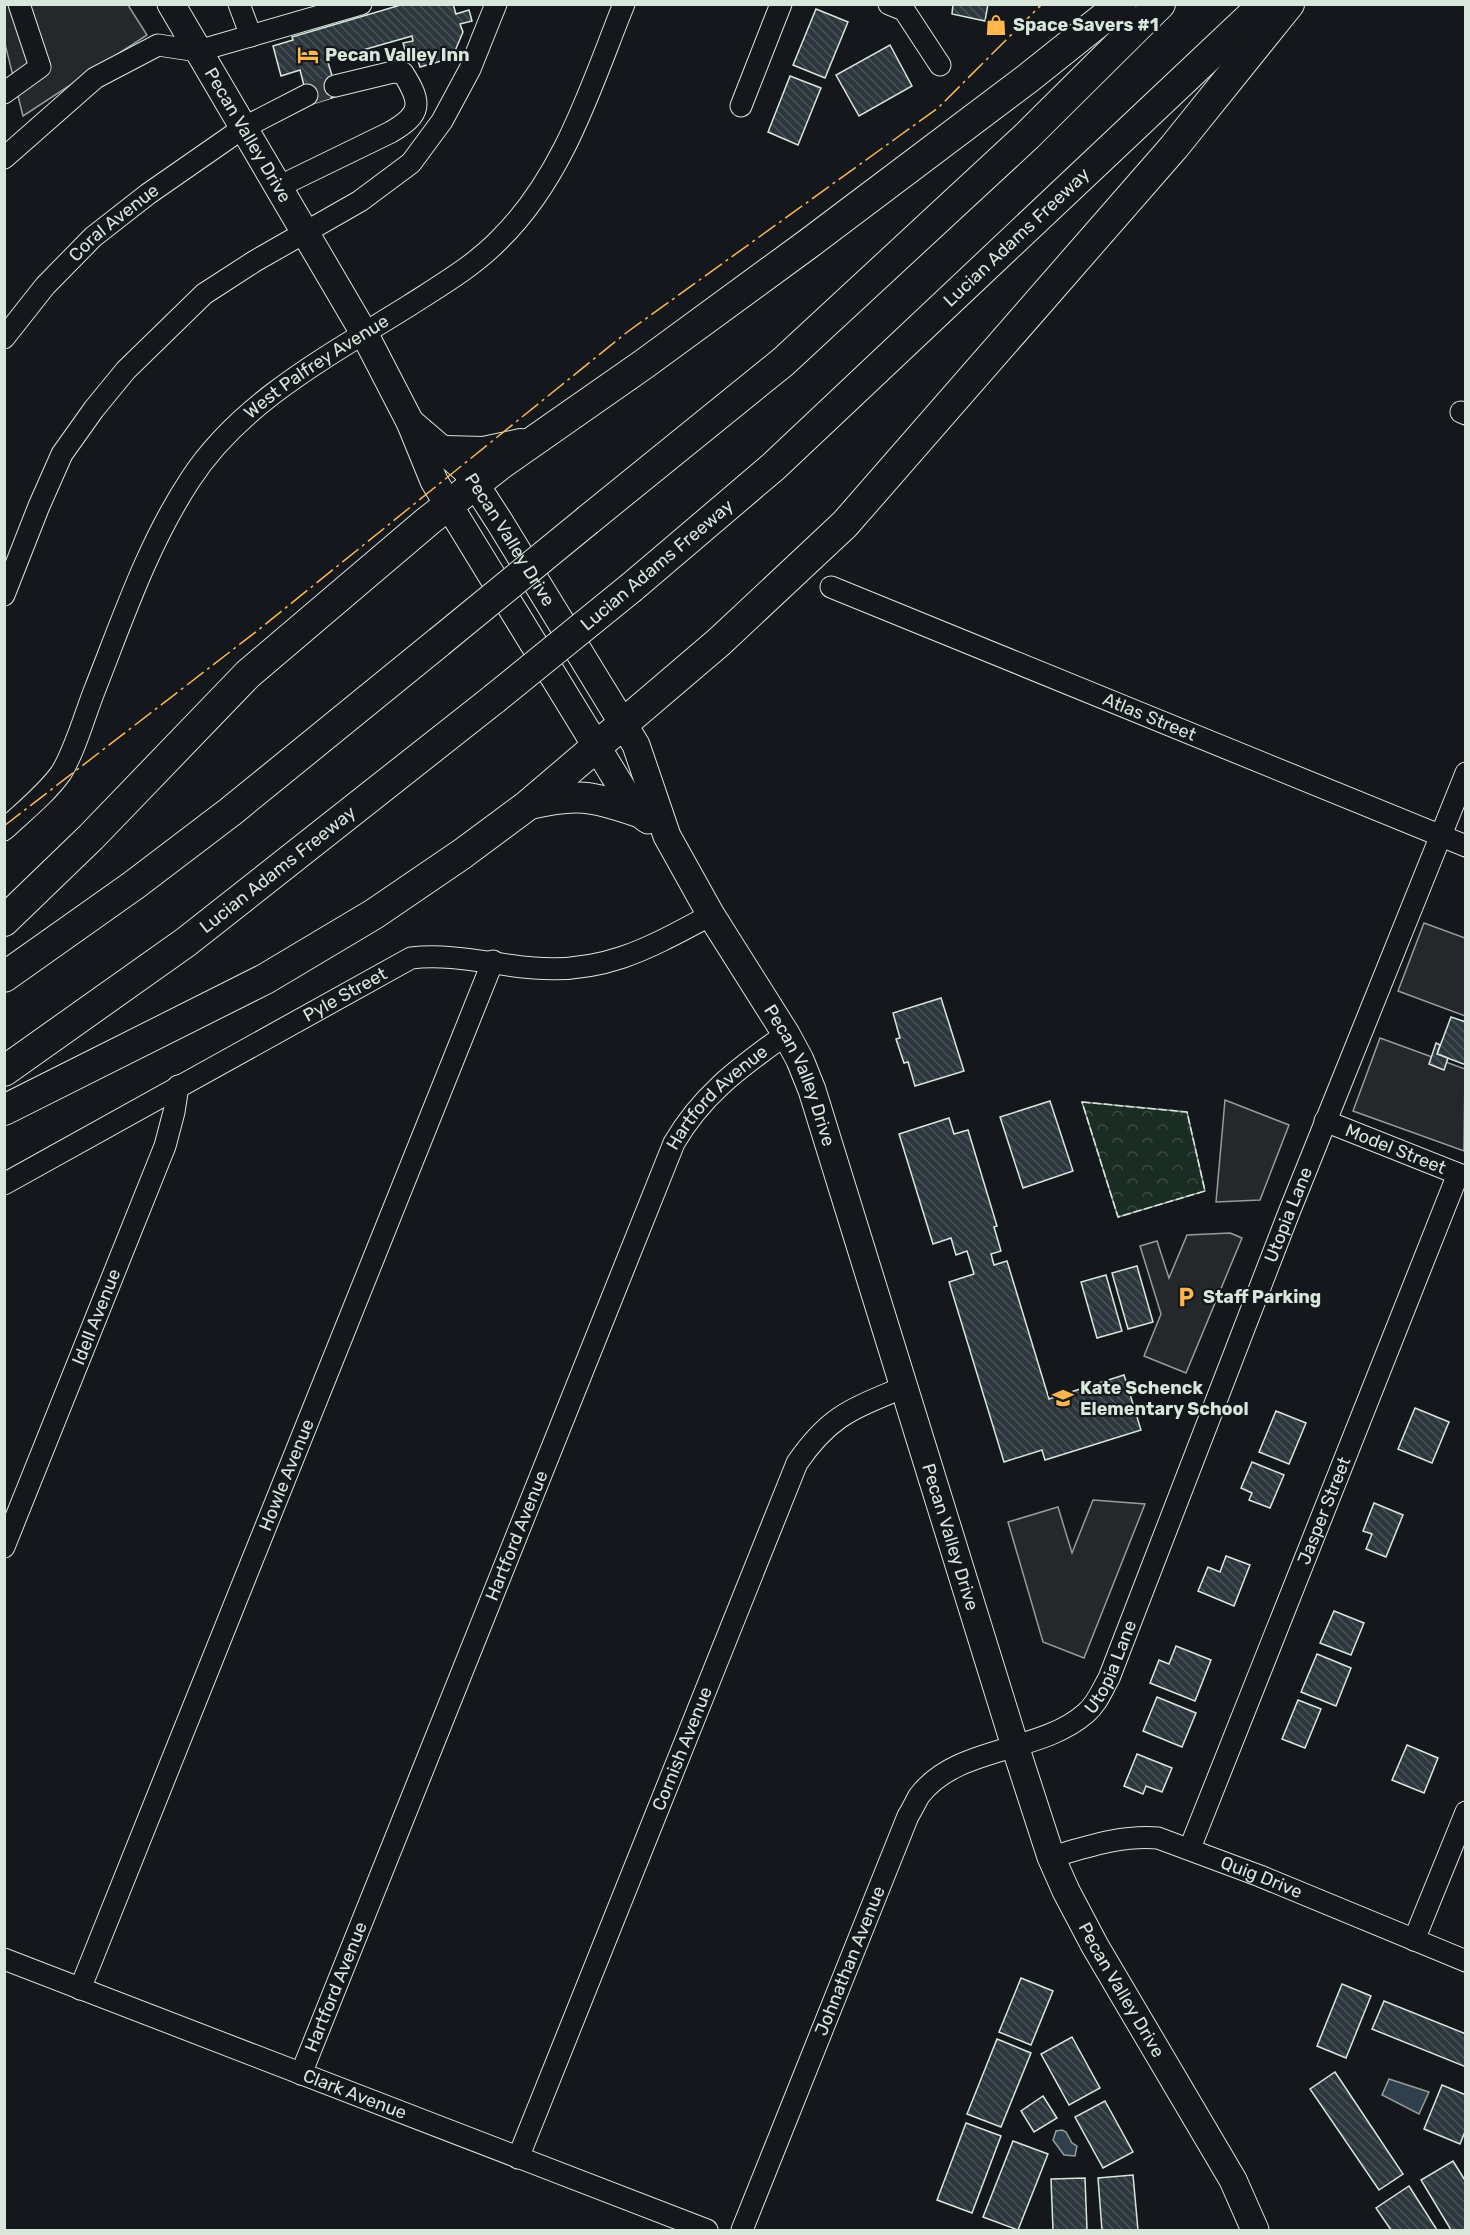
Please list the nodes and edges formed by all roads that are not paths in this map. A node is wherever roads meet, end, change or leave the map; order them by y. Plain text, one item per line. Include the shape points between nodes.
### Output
1 (19, 4) edge
2 (171, 4) edge
3 (239, 4) edge
4 (361, 4) edge
5 (496, 4) edge
6 (624, 4) edge
7 (781, 4) edge
8 (889, 4) edge
9 (1121, 4) edge
10 (1160, 4) edge
11 (1264, 4) edge
12 (1289, 4) edge
13 (251, 36) junction
14 (198, 51) junction
15 (940, 65) dead end
16 (335, 86) tunnel mouth
17 (4, 93) edge
18 (307, 95) tunnel mouth
19 (741, 106) dead end
20 (243, 128) junction
21 (4, 158) edge
22 (278, 187) junction
23 (305, 232) junction
24 (364, 333) junction
25 (4, 338) edge
26 (410, 422) junction
27 (533, 442) junction
28 (445, 451) junction
29 (475, 483) junction
30 (448, 505) junction
31 (831, 587) dead end
32 (4, 595) edge
33 (623, 723) junction
34 (596, 746) junction
35 (1466, 773) edge
36 (528, 805) junction
37 (636, 811) junction
38 (4, 830) edge
39 (667, 836) junction
40 (1441, 837) junction
41 (1466, 846) edge
42 (711, 915) junction
43 (4, 921) edge
44 (493, 961) junction
45 (4, 977) edge
46 (786, 1034) junction
47 (4, 1071) edge
48 (178, 1086) junction
49 (4, 1110) edge
50 (1325, 1121) junction
51 (1462, 1176) edge
52 (4, 1184) edge
53 (903, 1387) junction
54 (4, 1547) edge
55 (1015, 1746) junction
56 (1466, 1812) edge
57 (1190, 1848) junction
58 (1052, 1857) junction
59 (1414, 1940) junction
60 (4, 1959) edge
61 (1466, 1961) edge
62 (80, 1989) junction
63 (301, 2074) junction
64 (519, 2158) junction
65 (707, 2230) edge
66 (742, 2230) edge
67 (1255, 2230) edge

1 - 17 street via 40,67
2 - 14 main road, Pecan Valley Drive
3 - 13 street
4 - 13 street
5 - 23 street via 470,69 442,121 411,164 360,201
6 - 24 street, West Palfrey Avenue via 577,122 541,188 518,220 500,240 451,279
7 - 19 street
8 - 15 street via 904,10
9 - 27 highway via 808,244
10 - 45 highway, bridge via 1027,136 783,362 230,812
11 - 47 highway, Lucian Adams Freeway, bridge via 773,467 632,587 186,942
12 - 33 highway via 1174,147 845,524 719,642
13 - 14 street
14 - 20 main road, Pecan Valley Drive
14 - 21 street via 158,45 95,78
16 - 22 street via 403,73 418,106 406,123 391,132
18 - 20 street, Coral Avenue
20 - 22 main road, Pecan Valley Drive
20 - 25 street, Coral Avenue via 93,237 45,286
22 - 23 main road, Pecan Valley Drive
23 - 24 main road, Pecan Valley Drive
23 - 32 street via 204,294 126,370 62,454
24 - 26 main road, Pecan Valley Drive
24 - 38 street, West Palfrey Avenue via 277,390 224,436 190,479 136,584 61,773
26 - 28 main road, Pecan Valley Drive
26 - 30 main road, Pecan Valley Drive
27 - 28 highway via 484,452
27 - 29 highway
28 - 29 main road, Pecan Valley Drive
29 - 30 highway
29 - 33 main road, Pecan Valley Drive
30 - 34 main road, Pecan Valley Drive
30 - 43 highway via 248,674
31 - 40 street, Atlas Street
33 - 34 highway
33 - 39 main road, Pecan Valley Drive via 640,751
34 - 36 highway
34 - 37 main road, Pecan Valley Drive
35 - 40 street, Utopia Lane
36 - 37 highway via 579,796
36 - 49 highway via 416,887 265,979
37 - 39 main road, Pecan Valley Drive
39 - 42 main road, Pecan Valley Drive
40 - 41 street, Atlas Street
40 - 50 street, Utopia Lane
42 - 44 street, Pyle Street via 655,946 601,964 561,970
42 - 46 main road, Pecan Valley Drive
44 - 48 street, Pyle Street via 411,958
44 - 62 street, Howle Avenue
46 - 53 main road, Pecan Valley Drive via 812,1090
46 - 63 street, Hartford Avenue via 714,1089 674,1143
48 - 52 street, Pyle Street
48 - 54 street, Idell Avenue via 165,1146
50 - 51 street, Model Street
50 - 55 street, Utopia Lane via 1099,1697 1074,1722 1044,1739
51 - 57 street, Jasper Street
53 - 55 main road, Pecan Valley Drive
53 - 64 street, Cornish Avenue via 842,1415 821,1431 797,1463
55 - 58 main road, Pecan Valley Drive
55 - 66 street, Johnathan Avenue via 952,1769 920,1795 908,1816
56 - 59 street
57 - 58 street, Quig Drive via 1142,1837 1106,1841
57 - 59 street, Quig Drive
58 - 67 main road, Pecan Valley Drive via 1095,1946 1233,2180
59 - 61 street, Quig Drive
60 - 62 street, Clark Avenue
62 - 63 street, Clark Avenue
63 - 64 street, Clark Avenue
64 - 65 street, Clark Avenue

